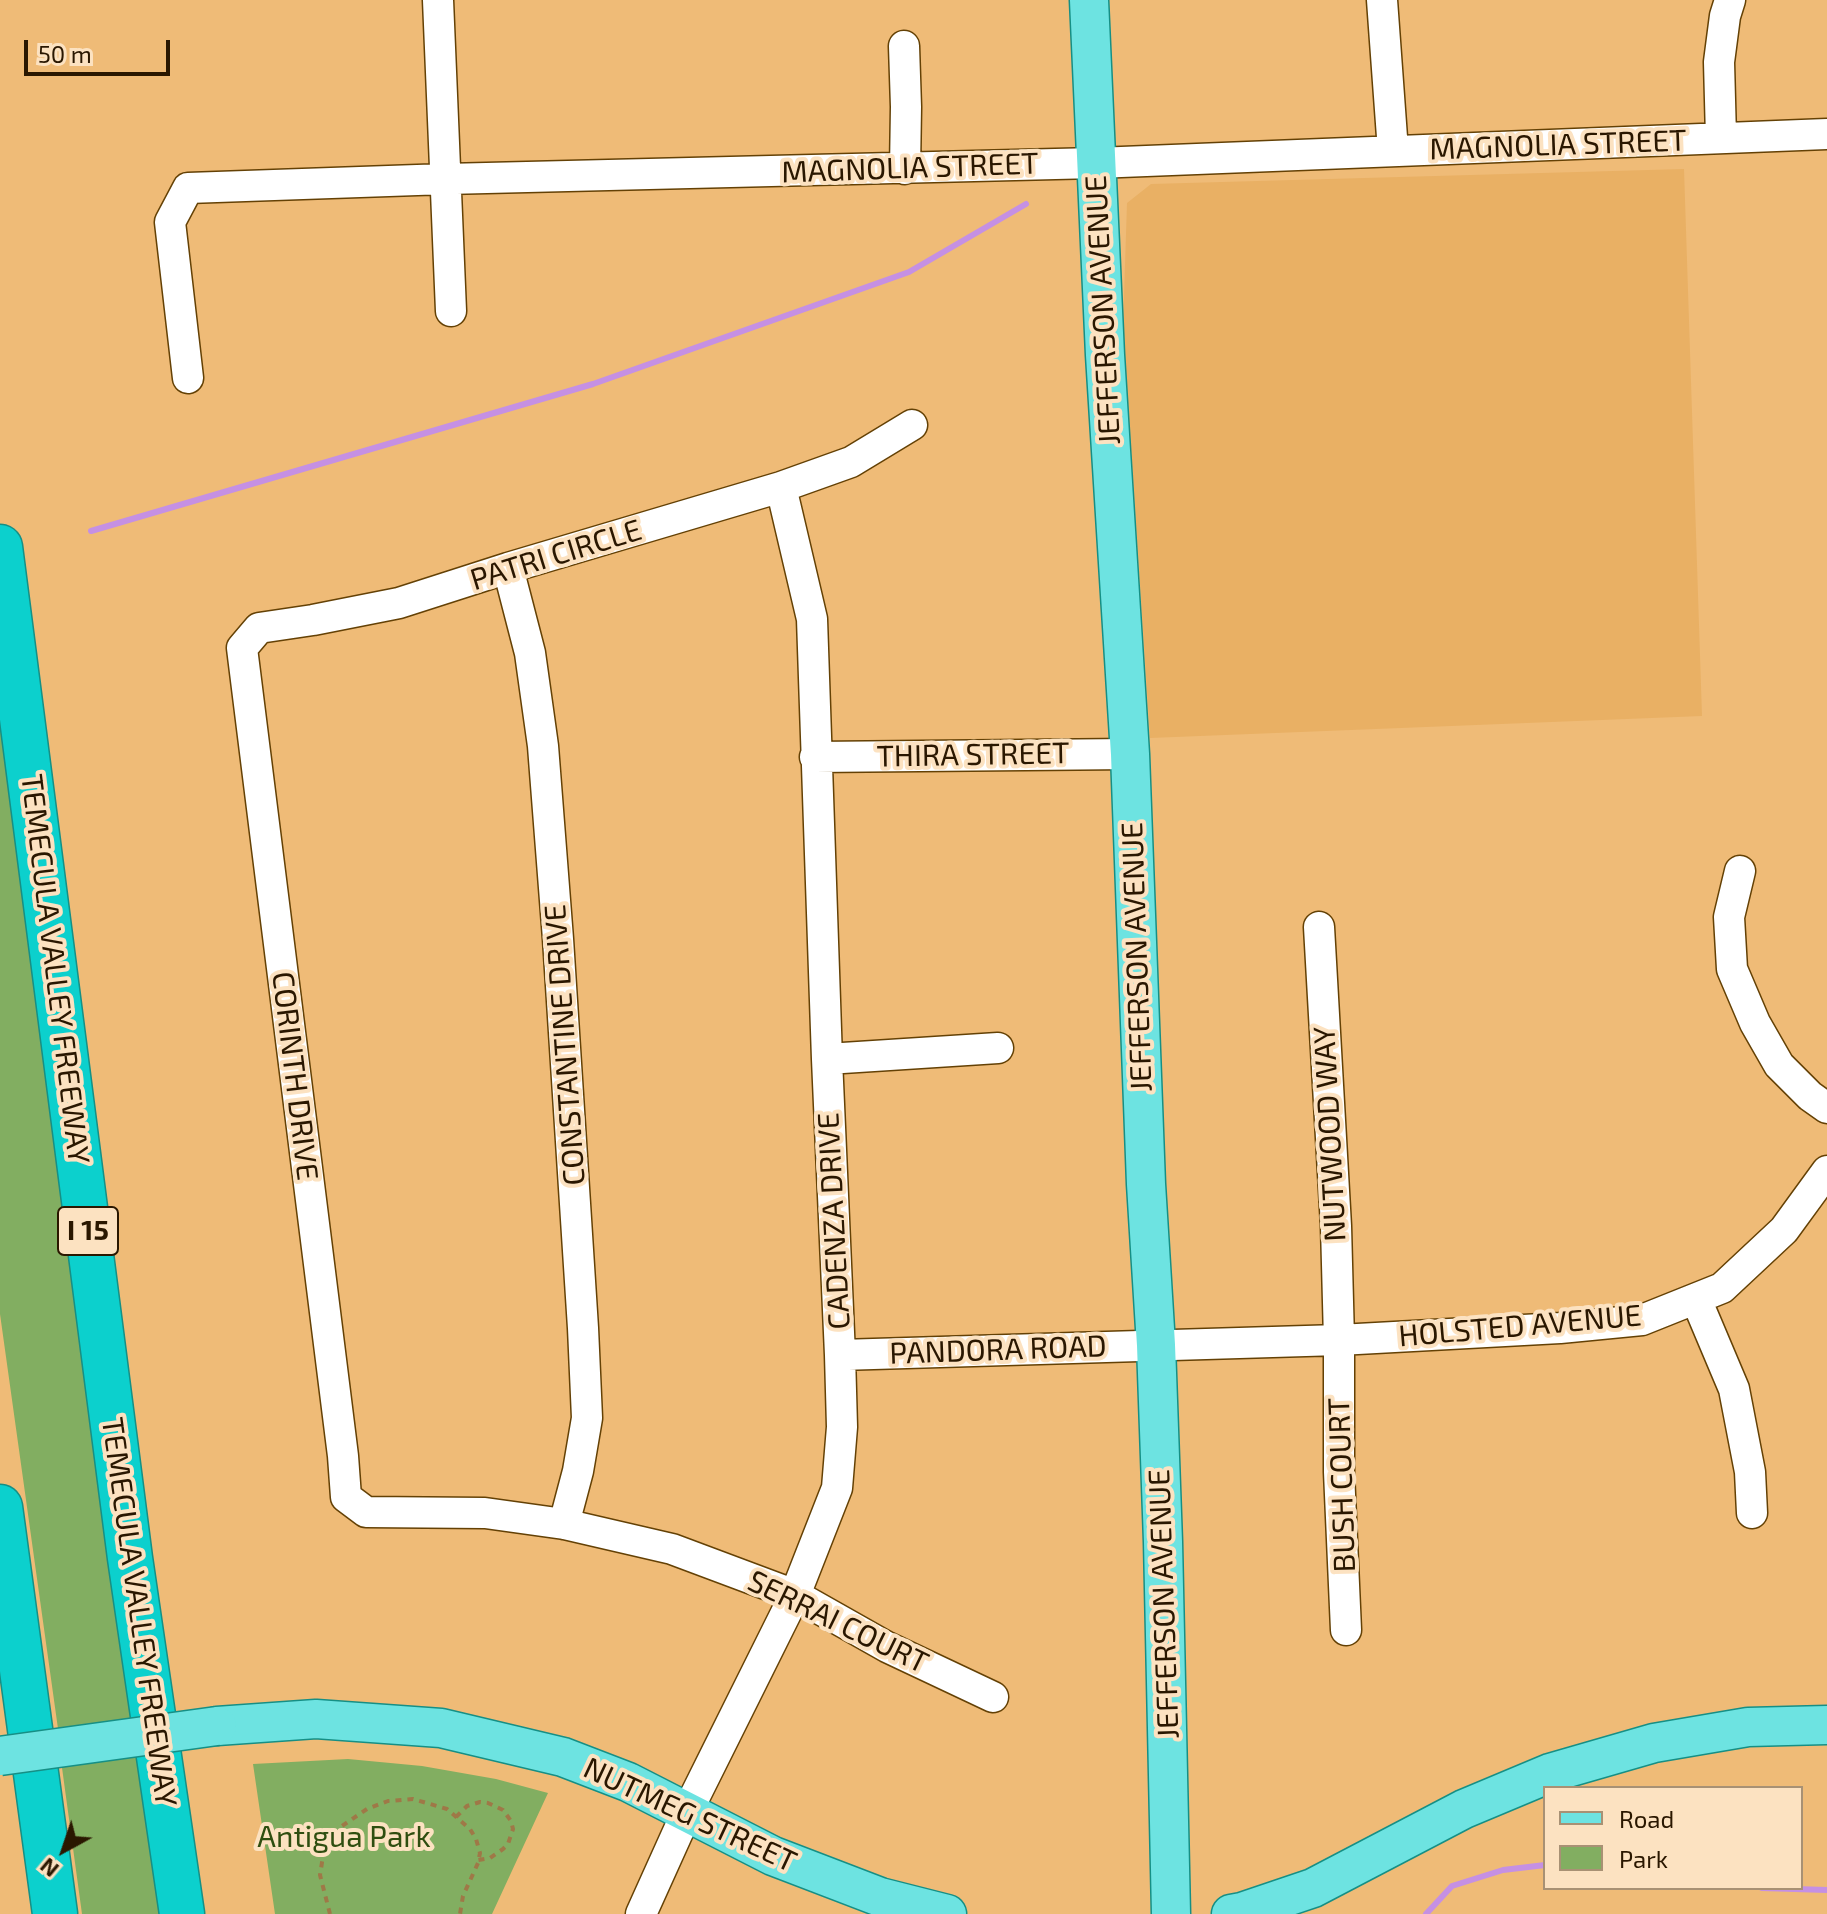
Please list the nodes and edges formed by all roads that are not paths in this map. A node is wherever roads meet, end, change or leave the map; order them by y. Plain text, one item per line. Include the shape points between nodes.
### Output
1 (438, 0) edge
2 (1089, 0) edge
3 (1382, 0) edge
4 (1730, 0) edge
5 (904, 46) dead end
6 (1827, 134) edge
7 (1721, 138) junction
8 (1393, 151) junction
9 (1096, 163) junction
10 (905, 169) junction
11 (446, 179) junction
12 (451, 311) dead end
13 (188, 378) dead end
14 (912, 425) dead end
15 (781, 487) junction
16 (0, 547) edge
17 (508, 568) junction
18 (247, 697) joint
19 (1130, 754) junction
20 (815, 757) junction
21 (1740, 871) dead end
22 (1319, 927) dead end
23 (998, 1048) dead end
24 (827, 1059) junction
25 (1827, 1108) edge
26 (1827, 1171) edge
27 (1696, 1299) junction
28 (1339, 1340) junction
29 (1156, 1345) junction
30 (840, 1355) junction
31 (343, 1456) joint
32 (0, 1507) edge
33 (1752, 1513) dead end
34 (564, 1524) junction
35 (795, 1595) junction
36 (1346, 1630) dead end
37 (993, 1697) dead end
38 (1827, 1725) edge
39 (0, 1756) edge
40 (687, 1812) junction
41 (55, 1914) edge
42 (182, 1914) edge
43 (641, 1914) edge
44 (947, 1914) edge
45 (1171, 1914) edge
46 (1231, 1914) edge

1 - 11 street
2 - 9 main road, JEFFERSON AVENUE
3 - 8 street
4 - 7 street via 1719,62
5 - 10 street
6 - 7 street, MAGNOLIA STREET
7 - 8 street, MAGNOLIA STREET
8 - 9 street, MAGNOLIA STREET
9 - 10 street, MAGNOLIA STREET
9 - 19 main road, JEFFERSON AVENUE
10 - 11 street, MAGNOLIA STREET
11 - 12 street
11 - 13 street, MAGNOLIA STREET via 188,188 170,222
14 - 15 street, PATRI CIRCLE via 851,462
15 - 17 street, PATRI CIRCLE
15 - 20 street, CADENZA DRIVE via 812,619
16 - 42 highway, TEMECULA VALLEY FREEWAY / I 15 via 130,1558
17 - 18 street, PATRI CIRCLE via 399,603 259,628 242,648
17 - 34 street, CONSTANTINE DRIVE via 530,653 543,746 583,1328 587,1418
18 - 31 street, CORINTH DRIVE
19 - 20 street, THIRA STREET
19 - 29 main road, JEFFERSON AVENUE
20 - 24 street, CADENZA DRIVE
21 - 25 street via 1729,917 1732,969 1779,1065
22 - 28 street, NUTWOOD WAY
23 - 24 street
24 - 30 street, CADENZA DRIVE
26 - 27 street, HOLSTED AVENUE via 1784,1230 1722,1288
27 - 28 street, HOLSTED AVENUE via 1642,1320
27 - 33 street via 1734,1389
28 - 29 street, HOLSTED AVENUE
28 - 36 street, BUSH COURT
29 - 30 street, PANDORA ROAD
29 - 45 main road, JEFFERSON AVENUE
30 - 35 street, CADENZA DRIVE via 837,1488
31 - 34 street, SERRAI COURT via 346,1497 366,1512 485,1513
32 - 41 highway
34 - 35 street, SERRAI COURT via 672,1549
35 - 37 street, SERRAI COURT via 887,1647
35 - 40 street, CADENZA DRIVE
38 - 46 main road via 1717,1732 1654,1743 1550,1773 1464,1809 1313,1888
39 - 40 main road, NUTMEG STREET, bridge via 217,1726 316,1719 441,1728 563,1757
40 - 43 street, CADENZA DRIVE
40 - 44 main road, NUTMEG STREET via 773,1856 880,1897

